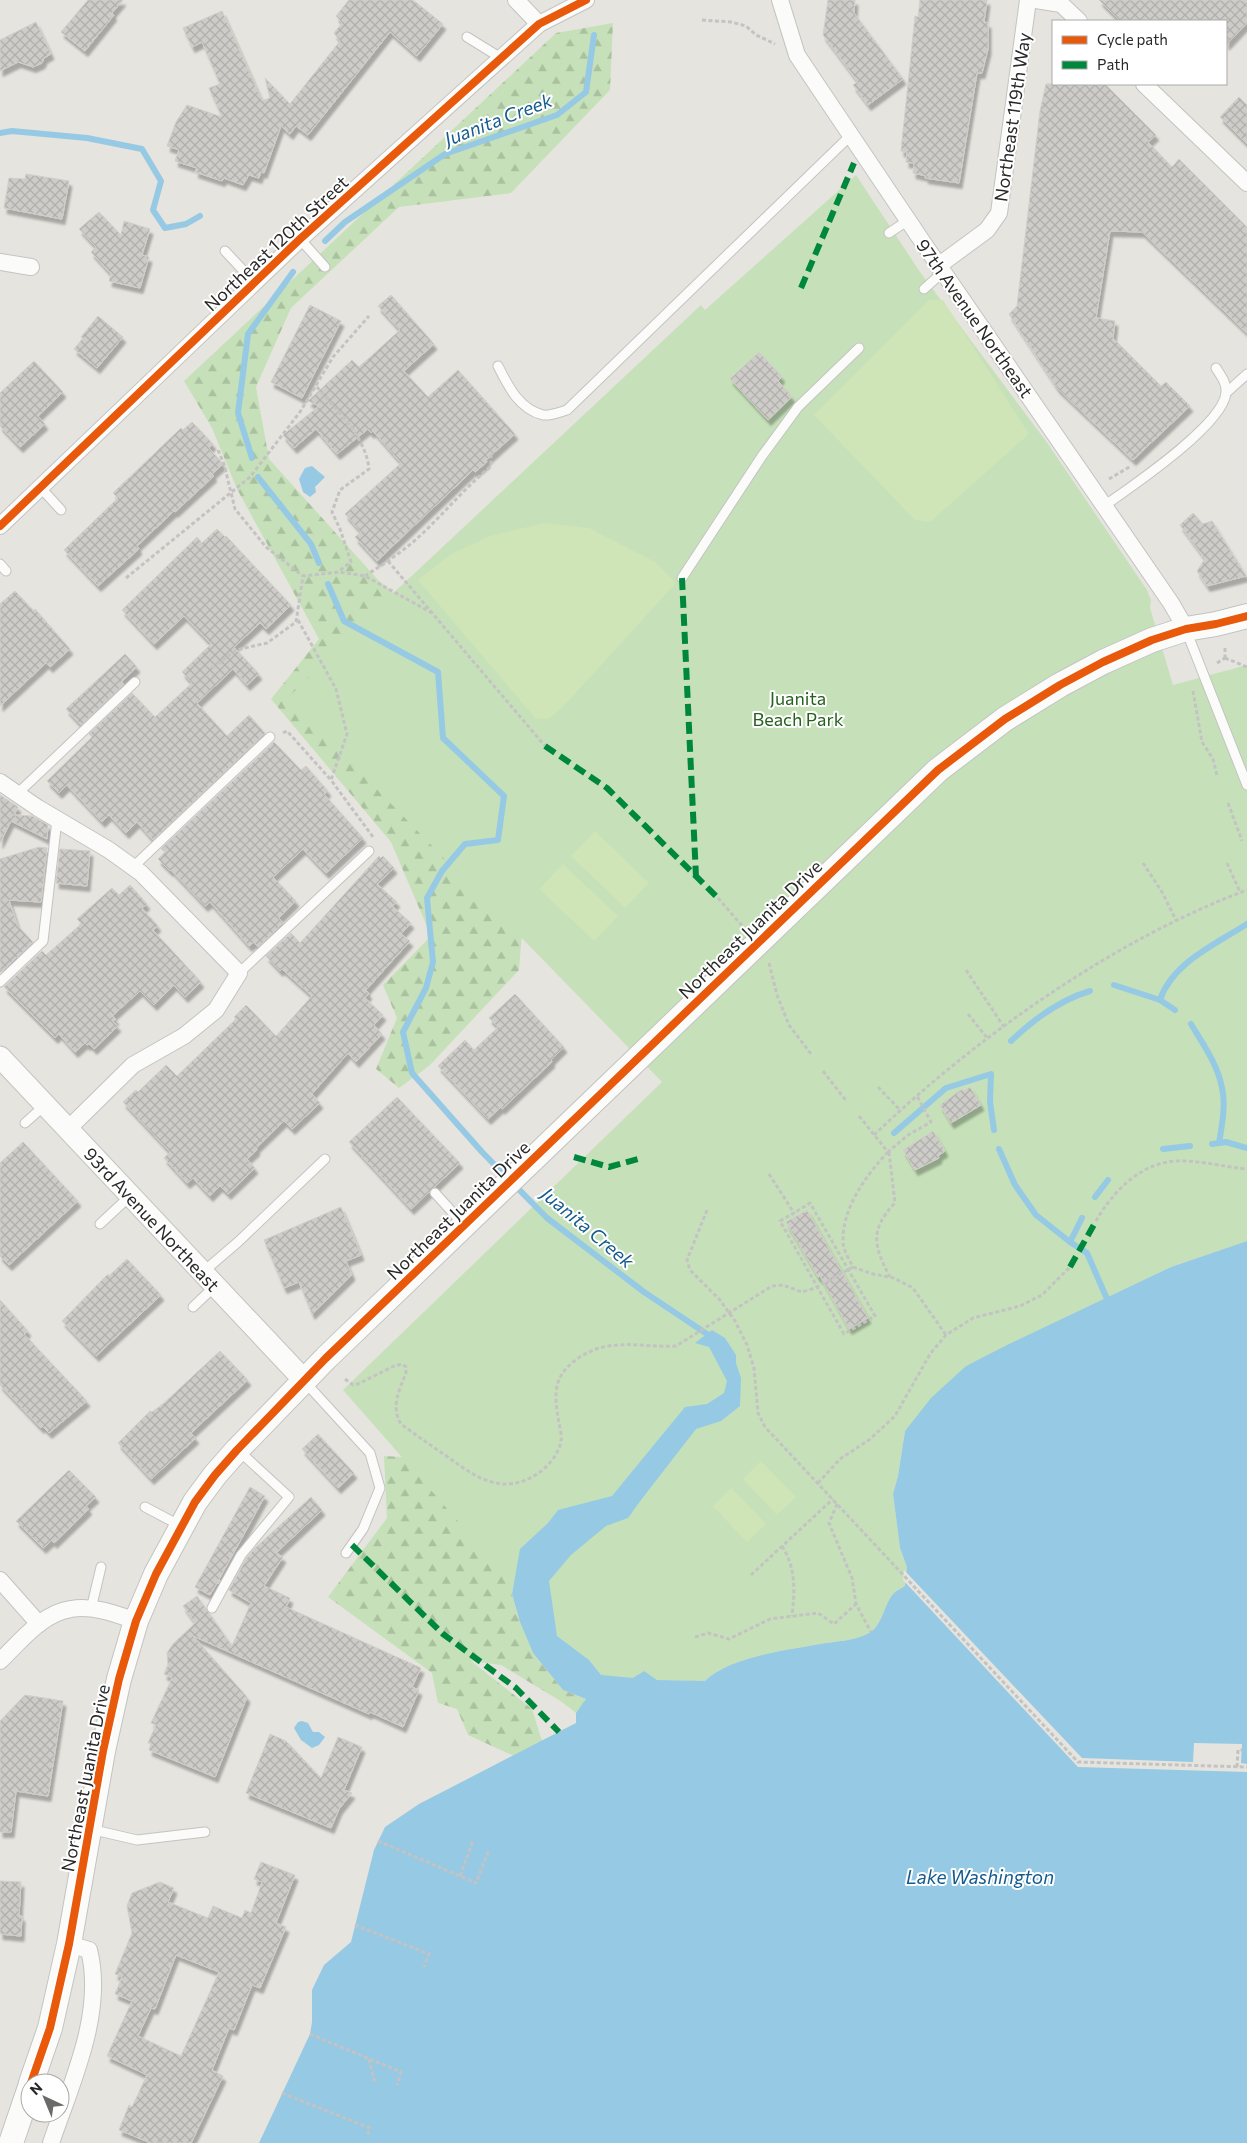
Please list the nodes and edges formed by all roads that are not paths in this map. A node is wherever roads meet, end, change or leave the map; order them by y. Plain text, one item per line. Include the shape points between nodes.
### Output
1 (516, 0) edge
2 (586, 0) edge
3 (780, 0) edge
4 (1028, 0) edge
5 (1036, 0) edge
6 (1078, 20) edge
7 (539, 24) junction
8 (467, 37) dead end
9 (501, 58) junction
10 (1145, 85) edge
11 (850, 136) junction
12 (1247, 183) edge
13 (907, 221) junction
14 (889, 233) dead end
15 (300, 239) junction
16 (225, 252) dead end
17 (0, 262) edge
18 (31, 267) dead end
19 (325, 267) dead end
20 (940, 269) junction
21 (254, 282) junction
22 (924, 289) dead end
23 (859, 348) dead end
24 (498, 366) dead end
25 (1216, 368) dead end
26 (1247, 374) edge
27 (1226, 393) junction
28 (40, 488) junction
29 (1104, 506) junction
30 (61, 510) dead end
31 (0, 526) edge
32 (682, 578) dead end
33 (1247, 616) edge
34 (1186, 629) junction
35 (135, 682) dead end
36 (270, 737) road end
37 (0, 782) edge
38 (1246, 782) edge
39 (17, 794) junction
40 (57, 820) junction
41 (369, 851) road end
42 (133, 867) junction
43 (239, 973) junction
44 (0, 982) edge
45 (0, 1057) edge
46 (45, 1105) junction
47 (25, 1123) dead end
48 (68, 1128) junction
49 (325, 1159) dead end
50 (435, 1193) dead end
51 (130, 1196) junction
52 (100, 1224) dead end
53 (464, 1225) junction
54 (209, 1279) junction
55 (193, 1307) dead end
56 (304, 1380) junction
57 (237, 1450) junction
58 (145, 1507) dead end
59 (181, 1526) junction
60 (346, 1553) dead end
61 (101, 1567) dead end
62 (0, 1580) edge
63 (212, 1608) dead end
64 (91, 1610) junction
65 (136, 1621) junction
66 (39, 1624) junction
67 (0, 1661) edge
68 (90, 1829) junction
69 (205, 1832) dead end
70 (69, 1944) junction
71 (34, 2073) edge
72 (20, 2116) edge
73 (11, 2143) edge
74 (51, 2143) edge

1 - 7 street
2 - 7 street, Northeast 120th Street
3 - 11 street, 97th Avenue Northeast via 797,55
4 - 20 street, Northeast 119th Way via 999,213 987,230
5 - 6 street via 1061,4
7 - 9 street, Northeast 120th Street
8 - 9 lane
9 - 15 street, Northeast 120th Street
10 - 12 street
11 - 13 street, 97th Avenue Northeast
11 - 24 lane via 567,410 544,415 531,409 511,392
13 - 14 lane
13 - 20 street, 97th Avenue Northeast
15 - 19 lane
15 - 21 street, Northeast 120th Street
16 - 21 lane
17 - 18 street
20 - 22 lane
20 - 29 street, 97th Avenue Northeast via 1071,469
21 - 28 street, Northeast 120th Street
23 - 32 lane via 798,407
25 - 27 lane via 1225,380
26 - 27 lane
27 - 29 lane via 1220,407 1198,434 1154,471
28 - 30 lane
28 - 31 street, Northeast 120th Street
29 - 34 street, 97th Avenue Northeast
33 - 34 main road, Northeast Juanita Drive
34 - 38 lane
34 - 53 main road, Northeast Juanita Drive via 1152,640 1060,685 1004,719 938,770
35 - 39 lane
36 - 42 lane
37 - 39 street
39 - 40 street
40 - 42 street
40 - 44 lane via 43,941
41 - 43 lane
42 - 43 street
43 - 48 street via 216,1010 184,1036 133,1065
45 - 46 street, 93rd Avenue Northeast
46 - 47 lane
46 - 48 street, 93rd Avenue Northeast
48 - 51 street, 93rd Avenue Northeast
49 - 54 lane via 238,1242
50 - 53 lane
51 - 52 lane
51 - 54 street, 93rd Avenue Northeast
53 - 56 main road, Northeast Juanita Drive
54 - 55 lane
54 - 56 street, 93rd Avenue Northeast
56 - 57 main road, Northeast Juanita Drive
56 - 60 lane via 370,1453 380,1488 363,1529
57 - 59 main road, Northeast Juanita Drive
57 - 63 lane via 289,1498 241,1555
58 - 59 lane
59 - 65 main road, Northeast Juanita Drive
61 - 64 lane
62 - 66 street
64 - 65 street via 106,1611
64 - 66 street via 70,1609
65 - 68 main road, Northeast Juanita Drive via 103,1751
66 - 67 street
68 - 69 lane via 137,1840
68 - 70 main road, Northeast Juanita Drive
70 - 71 main road, Northeast Juanita Drive via 50,2028
70 - 74 street via 89,1950 94,1968 90,2028
72 - 73 main road

